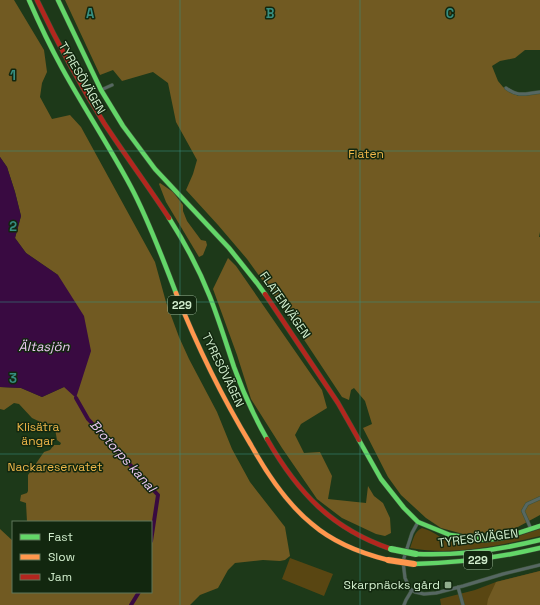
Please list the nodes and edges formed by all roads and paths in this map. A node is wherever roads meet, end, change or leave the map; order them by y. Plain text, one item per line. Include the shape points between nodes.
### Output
1 (28, 0) edge
2 (37, 0) edge
3 (58, 0) edge
4 (112, 85) dead end
5 (506, 88) dead end
6 (101, 90) junction
7 (540, 92) edge
8 (540, 498) edge
9 (418, 522) junction
10 (540, 526) edge
11 (530, 529) junction
12 (540, 540) edge
13 (540, 548) edge
14 (540, 564) edge
15 (458, 587) junction
16 (412, 590) junction
17 (404, 605) edge
18 (463, 605) edge

1 - 13 main road, TYRESÖVÄGEN / 229, bridge via 62,67 130,184 201,353 231,411 257,456 297,510 329,537 366,554 388,560 414,564 467,562
2 - 12 main road, TYRESÖVÄGEN / 229, bridge via 67,59 100,115 192,257 255,416 299,486 323,512 349,531 374,543 416,554 468,553
3 - 6 main road, FLATENVÄGEN
4 - 6 street
5 - 7 street via 517,94
6 - 9 main road, FLATENVÄGEN via 123,126 155,169 230,248 257,283 335,397 381,479
8 - 11 street via 528,504 524,511
9 - 11 main road, FLATENVÄGEN via 450,535 480,539 503,538
9 - 16 street via 402,561 404,578
10 - 11 main road, FLATENVÄGEN
14 - 15 street
15 - 16 street via 424,594
15 - 18 street
16 - 17 street

